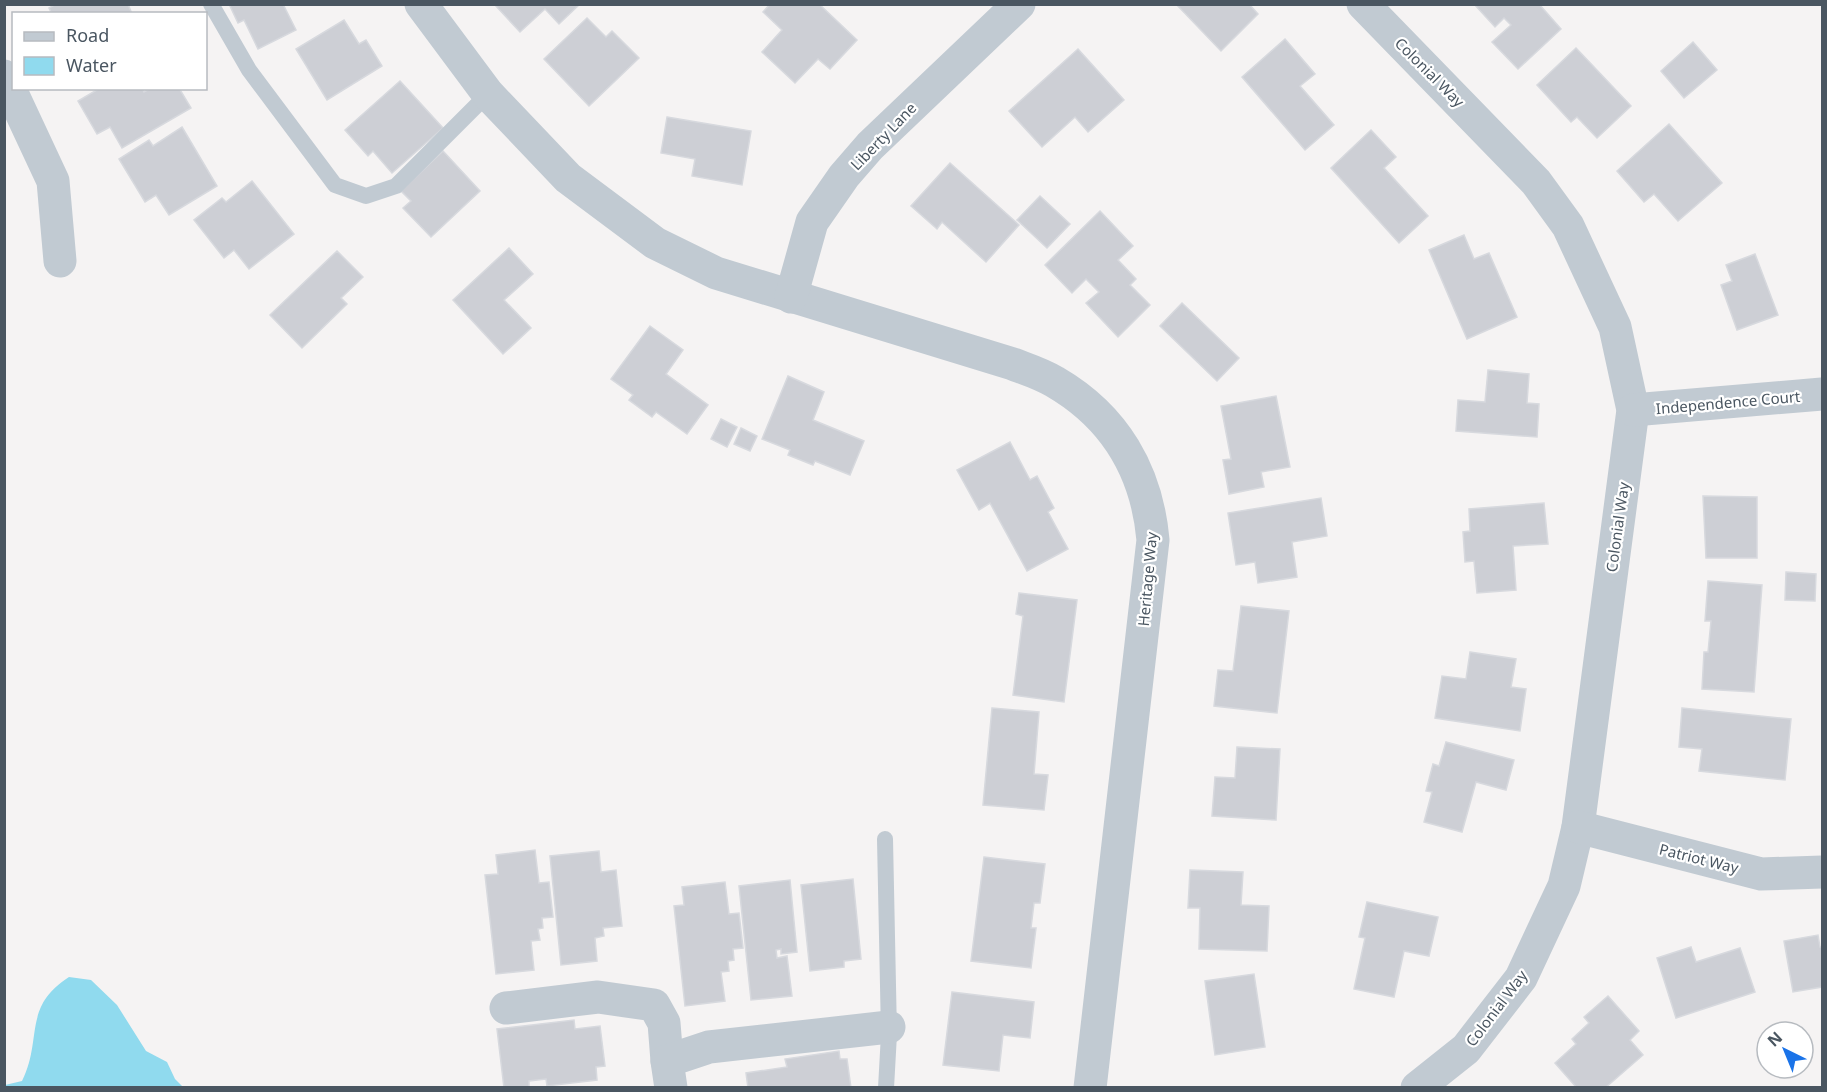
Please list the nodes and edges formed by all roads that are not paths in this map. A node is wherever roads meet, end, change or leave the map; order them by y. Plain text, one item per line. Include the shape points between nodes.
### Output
1 (211, 4) edge
2 (421, 4) edge
3 (1019, 4) edge
4 (1363, 4) edge
5 (4, 76) edge
6 (488, 94) junction
7 (60, 261) dead end
8 (791, 297) junction
9 (1822, 394) edge
10 (1633, 410) junction
11 (1578, 827) junction
12 (885, 839) dead end
13 (1822, 872) edge
14 (506, 1008) dead end
15 (889, 1027) junction
16 (669, 1074) edge
17 (886, 1088) edge
18 (1090, 1088) edge
19 (1418, 1088) edge

1 - 6 lane via 249,70 335,185 366,196 396,186
2 - 6 street, Heritage Way
3 - 8 street, Liberty Lane via 870,146 844,176 812,222
4 - 10 street, Colonial Way via 1500,143 1536,182 1568,226 1615,327
5 - 7 street via 53,181
6 - 8 street, Heritage Way via 568,178 655,243 716,273
8 - 18 street, Heritage Way via 1013,364 1055,381 1099,415 1130,455 1150,511 1153,540
9 - 10 street, Independence Court
10 - 11 street, Colonial Way
11 - 13 street, Patriot Way via 1761,874
11 - 19 street, Colonial Way via 1564,886 1521,978 1466,1050
12 - 15 lane
14 - 16 street via 598,997 654,1005 664,1023
15 - 16 street via 709,1047
15 - 17 lane

